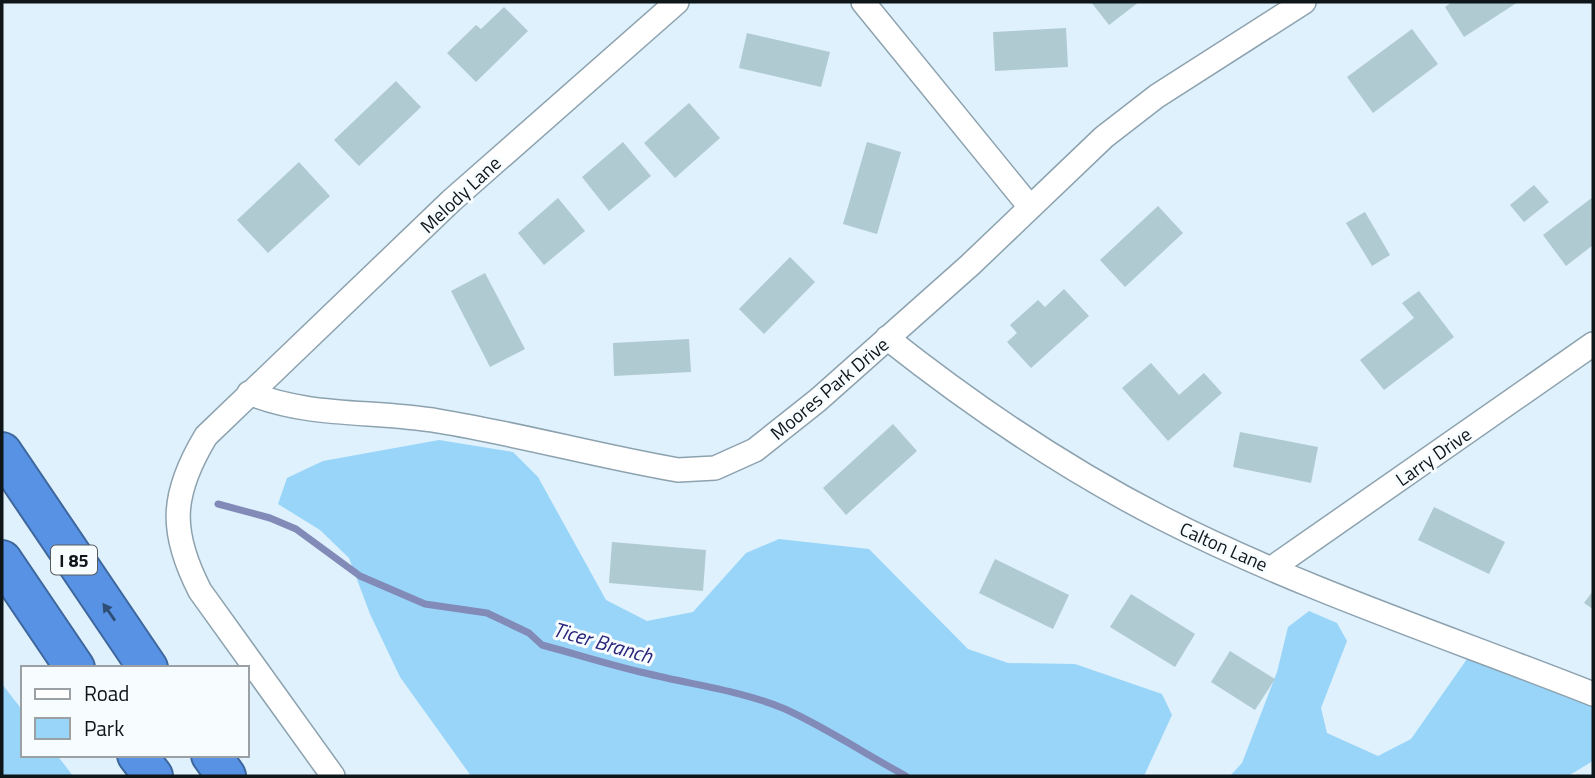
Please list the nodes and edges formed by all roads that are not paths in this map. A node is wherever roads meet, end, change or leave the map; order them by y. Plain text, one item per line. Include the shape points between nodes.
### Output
1 (677, 2) edge
2 (863, 2) edge
3 (1304, 2) edge
4 (1030, 207) junction
5 (887, 338) junction
6 (1593, 344) edge
7 (249, 393) junction
8 (2, 452) edge
9 (2, 560) edge
10 (1272, 568) junction
11 (74, 666) edge
12 (147, 666) edge
13 (1593, 694) edge
14 (139, 757) edge
15 (212, 757) edge
16 (153, 776) edge
17 (226, 776) edge
18 (333, 776) edge

1 - 7 street, Melody Lane via 451,201
2 - 4 street
3 - 4 street, Moores Park Drive via 1157,96 1104,137
4 - 5 street, Moores Park Drive
5 - 7 street, Moores Park Drive via 755,450 729,464 697,470 630,462 434,420 319,412 276,404
5 - 10 street, Calton Lane via 1014,432 1073,469 1161,518
6 - 10 street, Larry Drive
7 - 18 street, Melody Lane via 206,436 189,465 177,512 178,539 200,591
12 -> 8 highway, I 85
9 - 11 highway
10 - 13 street, Calton Lane
14 - 16 highway
15 - 17 highway

